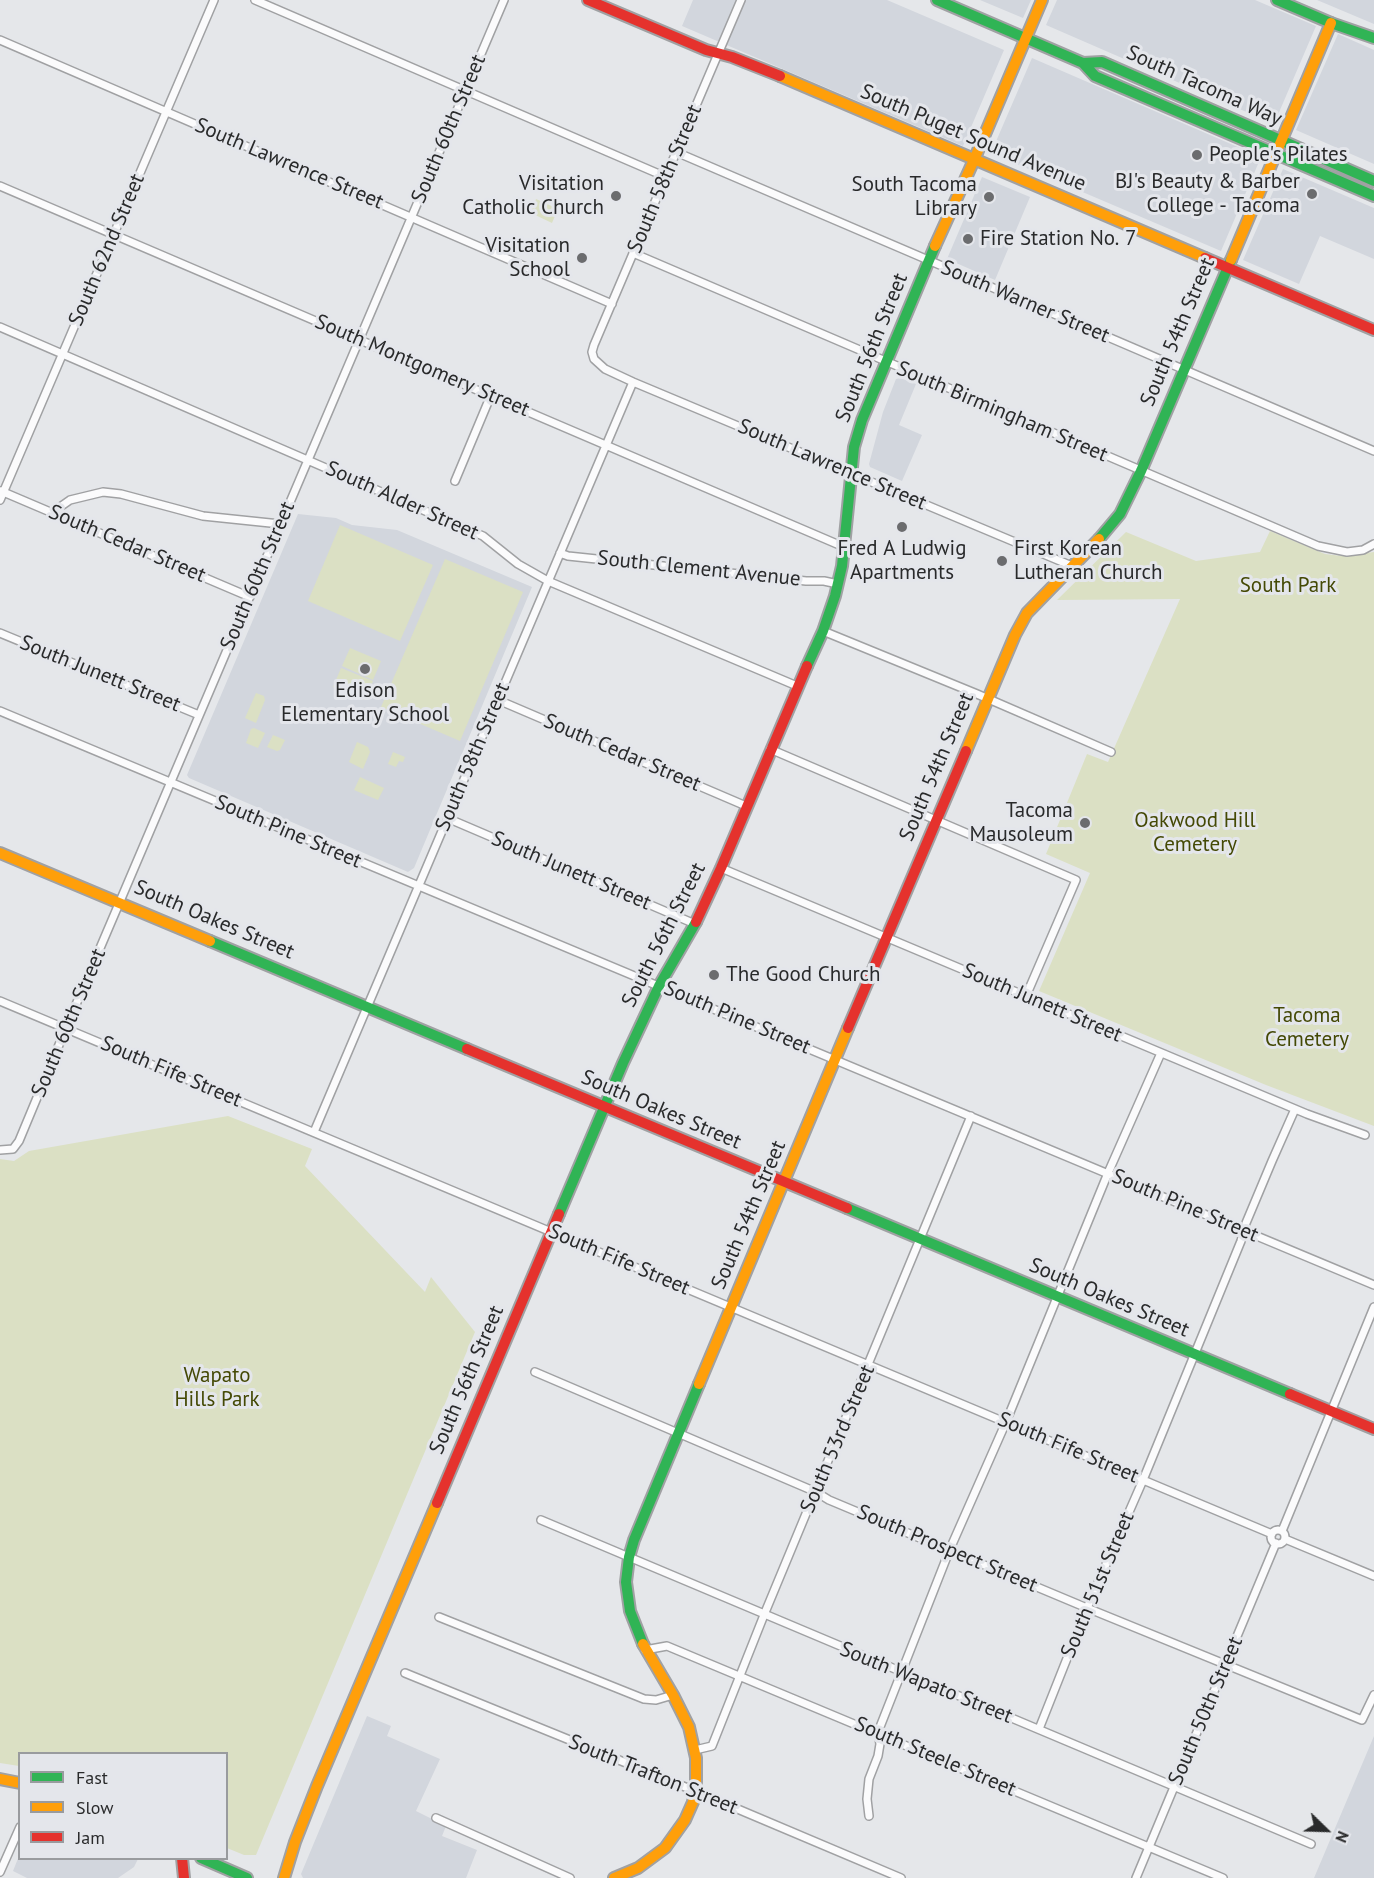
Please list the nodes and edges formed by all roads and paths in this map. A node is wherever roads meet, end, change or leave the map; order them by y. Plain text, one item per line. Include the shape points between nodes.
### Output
1 (214, 0) edge
2 (255, 0) edge
3 (504, 0) edge
4 (588, 0) edge
5 (741, 0) edge
6 (937, 0) edge
7 (1041, 0) edge
8 (1277, 0) edge
9 (1331, 22) junction
10 (1025, 38) junction
11 (1374, 38) edge
12 (0, 40) edge
13 (718, 54) junction
14 (1083, 63) junction
15 (465, 90) junction
16 (166, 111) junction
17 (1281, 140) junction
18 (676, 152) junction
19 (1275, 154) junction
20 (974, 160) junction
21 (666, 177) junction
22 (1374, 180) edge
23 (0, 186) edge
24 (1374, 196) edge
25 (411, 217) junction
26 (114, 234) junction
27 (633, 253) junction
28 (928, 261) junction
29 (1227, 267) junction
30 (612, 304) junction
31 (0, 327) edge
32 (1374, 330) edge
33 (359, 339) junction
34 (63, 354) junction
35 (594, 359) joint
36 (885, 362) junction
37 (1184, 370) junction
38 (633, 382) junction
39 (491, 396) junction
40 (606, 445) junction
41 (1374, 451) edge
42 (308, 460) junction
43 (1141, 471) junction
44 (852, 472) junction
45 (455, 481) dead end
46 (1, 494) edge
47 (56, 514) junction
48 (280, 524) junction
49 (1374, 544) edge
50 (844, 547) junction
51 (560, 553) junction
52 (1072, 566) junction
53 (548, 581) junction
54 (838, 584) junction
55 (250, 597) junction
56 (823, 631) junction
57 (0, 633) edge
58 (797, 686) junction
59 (987, 699) junction
60 (498, 700) junction
61 (0, 711) edge
62 (199, 715) junction
63 (770, 749) junction
64 (1111, 752) dead end
65 (171, 782) junction
66 (746, 806) junction
67 (447, 818) junction
68 (936, 819) junction
69 (0, 853) edge
70 (721, 868) junction
71 (419, 886) junction
72 (120, 902) junction
73 (695, 924) junction
74 (886, 938) junction
75 (659, 986) junction
76 (1026, 996) junction
77 (0, 1001) edge
78 (367, 1006) junction
79 (66, 1028) junction
80 (1161, 1053) junction
81 (835, 1059) junction
82 (605, 1107) junction
83 (1295, 1109) junction
84 (971, 1116) junction
85 (314, 1132) junction
86 (1365, 1135) dead end
87 (0, 1150) edge
88 (1108, 1173) junction
89 (784, 1182) junction
90 (1245, 1231) junction
91 (552, 1232) junction
92 (921, 1240) junction
93 (1374, 1285) edge
94 (1058, 1297) junction
95 (731, 1307) junction
96 (1374, 1307) edge
97 (1194, 1355) junction
98 (868, 1365) junction
99 (535, 1372) dead end
100 (1331, 1412) junction
101 (1006, 1422) junction
102 (1374, 1429) edge
103 (678, 1434) junction
104 (1143, 1480) junction
105 (816, 1492) junction
106 (541, 1520) dead end
107 (1282, 1531) junction
108 (1272, 1534) junction
109 (1285, 1539) junction
110 (1276, 1543) junction
111 (950, 1549) junction
112 (629, 1557) junction
113 (1374, 1576) edge
114 (1087, 1608) junction
115 (764, 1615) junction
116 (439, 1617) dead end
117 (645, 1650) junction
118 (1226, 1663) junction
119 (405, 1673) dead end
120 (901, 1673) junction
121 (739, 1676) junction
122 (673, 1695) junction
123 (1374, 1695) edge
124 (1039, 1729) junction
125 (878, 1732) junction
126 (695, 1750) junction
127 (0, 1779) edge
128 (18, 1783) edge
129 (1174, 1787) junction
130 (695, 1791) junction
131 (869, 1816) dead end
132 (435, 1818) dead end
133 (18, 1832) edge
134 (1311, 1844) dead end
135 (1149, 1846) junction
136 (183, 1860) edge
137 (206, 1860) edge
138 (0, 1874) edge
139 (4, 1878) edge
140 (184, 1878) edge
141 (247, 1878) edge
142 (284, 1878) edge
143 (570, 1878) edge
144 (614, 1878) edge
145 (901, 1878) edge
146 (1136, 1878) edge
147 (1223, 1878) edge

1 - 16 street, South 62nd Street
2 - 15 street
3 - 15 street, South 60th Street
4 - 13 main road, South Puget Sound Avenue
5 - 13 street, South 58th Street
6 - 10 main road, South Tacoma Way
7 - 10 main road, South 56th Street
8 - 9 main road
9 - 11 main road
9 - 17 main road, South 54th Street
10 - 14 main road, South Tacoma Way
10 - 20 main road, South 56th Street
12 - 16 street, South Lawrence Street
13 - 18 street, South 58th Street
13 - 20 main road, South Puget Sound Avenue via 770,72
14 - 17 main road, South Tacoma Way via 1102,62
14 - 19 main road, South Tacoma Way via 1095,76
15 - 21 street
15 - 25 street, South 60th Street
16 - 25 street, South Lawrence Street
16 - 26 street, South 62nd Street
17 - 19 main road, South 54th Street
17 - 22 main road, South Tacoma Way
18 - 21 street, South 58th Street
18 - 28 street, South Warner Street
19 - 24 main road, South Tacoma Way
19 - 29 main road, South 54th Street
20 - 28 main road, South 56th Street
20 - 29 main road, South Puget Sound Avenue
21 - 27 street, South 58th Street
23 - 26 street, South Montgomery Street
25 - 30 street, South Lawrence Street
25 - 33 street, South 60th Street
26 - 33 street, South Montgomery Street
26 - 34 street, South 62nd Street
27 - 30 street, South 58th Street
27 - 36 street, South Birmingham Street
28 - 36 main road, South 56th Street
28 - 37 street, South Warner Street
29 - 32 main road, South Puget Sound Avenue
29 - 37 main road, South 54th Street
30 - 35 street, South 58th Street via 594,345
31 - 34 street, South Alder Street
33 - 39 street, South Montgomery Street
33 - 42 street, South 60th Street
34 - 42 street, South Alder Street
34 - 46 street, South 62nd Street
35 - 38 street, South Lawrence Street via 605,369
36 - 43 street, South Birmingham Street
36 - 44 main road, South 56th Street via 858,434
37 - 41 street, South Warner Street
37 - 43 main road, South 54th Street
38 - 40 street, South 58th Street
38 - 44 street, South Lawrence Street
39 - 40 street, South Montgomery Street
39 - 45 street
40 - 50 street, South Montgomery Street
40 - 51 street, South 58th Street
42 - 48 street, South 60th Street
42 - 53 street, South Alder Street via 483,536 518,564
43 - 49 street, South Birmingham Street via 1324,548 1355,552
43 - 52 main road, South 54th Street via 1115,522
44 - 50 main road, South 56th Street
44 - 52 street, South Lawrence Street
46 - 47 street, South Cedar Street
47 - 48 street via 70,500 103,492 203,516
47 - 55 street, South Cedar Street
48 - 55 street, South 60th Street
50 - 54 main road, South 56th Street
51 - 53 street, South 58th Street
51 - 54 street, South Clement Avenue
52 - 59 main road, South 54th Street via 1027,613
53 - 58 street, South Alder Street
53 - 60 street, South 58th Street
54 - 56 main road, South 56th Street
55 - 62 street, South 60th Street
56 - 58 main road, South 56th Street
56 - 59 street
57 - 62 street, South Junett Street
58 - 63 main road, South 56th Street
59 - 64 street
59 - 68 main road, South 54th Street
60 - 66 street, South Cedar Street
60 - 67 street, South 58th Street
61 - 65 street, South Pine Street
62 - 65 street, South 60th Street
63 - 66 main road, South 56th Street
63 - 68 street
65 - 71 street, South Pine Street
65 - 72 street, South 60th Street
66 - 70 main road, South 56th Street
67 - 71 street, South 58th Street
67 - 73 street, South Junett Street
68 - 74 main road, South 54th Street
68 - 76 street via 1076,880
69 - 72 main road, South Oakes Street
70 - 73 main road, South 56th Street
70 - 74 street, South Junett Street
71 - 75 street, South Pine Street
71 - 78 street, South 58th Street
72 - 78 main road, South Oakes Street
72 - 79 street, South 60th Street
73 - 75 main road, South 56th Street
74 - 76 street, South Junett Street
74 - 81 main road, South 54th Street
75 - 81 street, South Pine Street
75 - 82 main road, South 56th Street
76 - 80 street, South Junett Street
77 - 79 street, South Fife Street
78 - 82 main road, South Oakes Street
78 - 85 street, South 58th Street
79 - 85 street, South Fife Street
79 - 87 street, South 60th Street via 20,1141 11,1150
80 - 83 street, South Junett Street
80 - 88 street
81 - 84 street, South Pine Street
81 - 89 main road, South 54th Street
82 - 89 main road, South Oakes Street
82 - 91 main road, South 56th Street
83 - 86 street, South Junett Street
83 - 90 street, South 51st Street
84 - 88 street, South Pine Street
84 - 92 street, South 53rd Street
85 - 91 street, South Fife Street
88 - 90 street, South Pine Street
88 - 94 street
89 - 92 main road, South Oakes Street
89 - 95 main road, South 54th Street
90 - 93 street, South Pine Street
90 - 97 street, South 51st Street
91 - 95 street, South Fife Street
91 - 142 main road, South 56th Street via 316,1786
92 - 94 main road, South Oakes Street
92 - 98 street, South 53rd Street
94 - 97 main road, South Oakes Street
94 - 101 street
95 - 98 street, South Fife Street
95 - 103 main road, South 54th Street
96 - 100 street
97 - 100 main road, South Oakes Street
97 - 104 street, South 51st Street
98 - 101 street, South Fife Street
98 - 105 street, South 53rd Street
99 - 103 street, South Prospect Street
100 - 102 main road, South Oakes Street
100 - 107 street
101 - 104 street, South Fife Street
101 - 111 street
103 - 105 street, South Prospect Street
103 - 112 main road, South 54th Street
104 - 108 street, South Fife Street
104 - 114 street, South 51st Street
105 - 111 street, South Prospect Street
105 - 115 street, South 53rd Street
106 - 112 street, South Wapato Street
107 - 108 street
107 - 109 street
108 - 110 street
109 - 110 street
109 - 113 street
110 - 118 street, South 50th Street
111 - 114 street, South Prospect Street
111 - 120 street
112 - 115 street, South Wapato Street
112 - 117 main road, South 54th Street via 628,1604
114 - 118 street, South Prospect Street
114 - 124 street, South 51st Street
115 - 120 street, South Wapato Street
115 - 121 street, South 53rd Street
116 - 122 street via 645,1699
117 - 121 street, South Steele Street via 667,1646
117 - 122 main road, South 54th Street
118 - 123 street, South Prospect Street via 1362,1720
118 - 129 street, South 50th Street
119 - 130 street, South Trafton Street
120 - 124 street, South Wapato Street
120 - 125 street
121 - 125 street, South Steele Street
121 - 126 street, South 53rd Street via 712,1746
122 - 126 main road, South 54th Street
124 - 129 street, South Wapato Street
125 - 131 street via 878,1756 869,1779
125 - 135 street, South Steele Street
126 - 130 main road, South 54th Street
127 - 128 main road
129 - 134 street, South Wapato Street
129 - 135 street, South 50th Street
130 - 144 main road, South 54th Street via 685,1820 665,1848 639,1868
130 - 145 street, South Trafton Street
132 - 143 street
133 - 138 street
135 - 146 street, South 50th Street
135 - 147 street, South Steele Street
136 - 140 main road
137 - 141 main road
138 - 139 street

